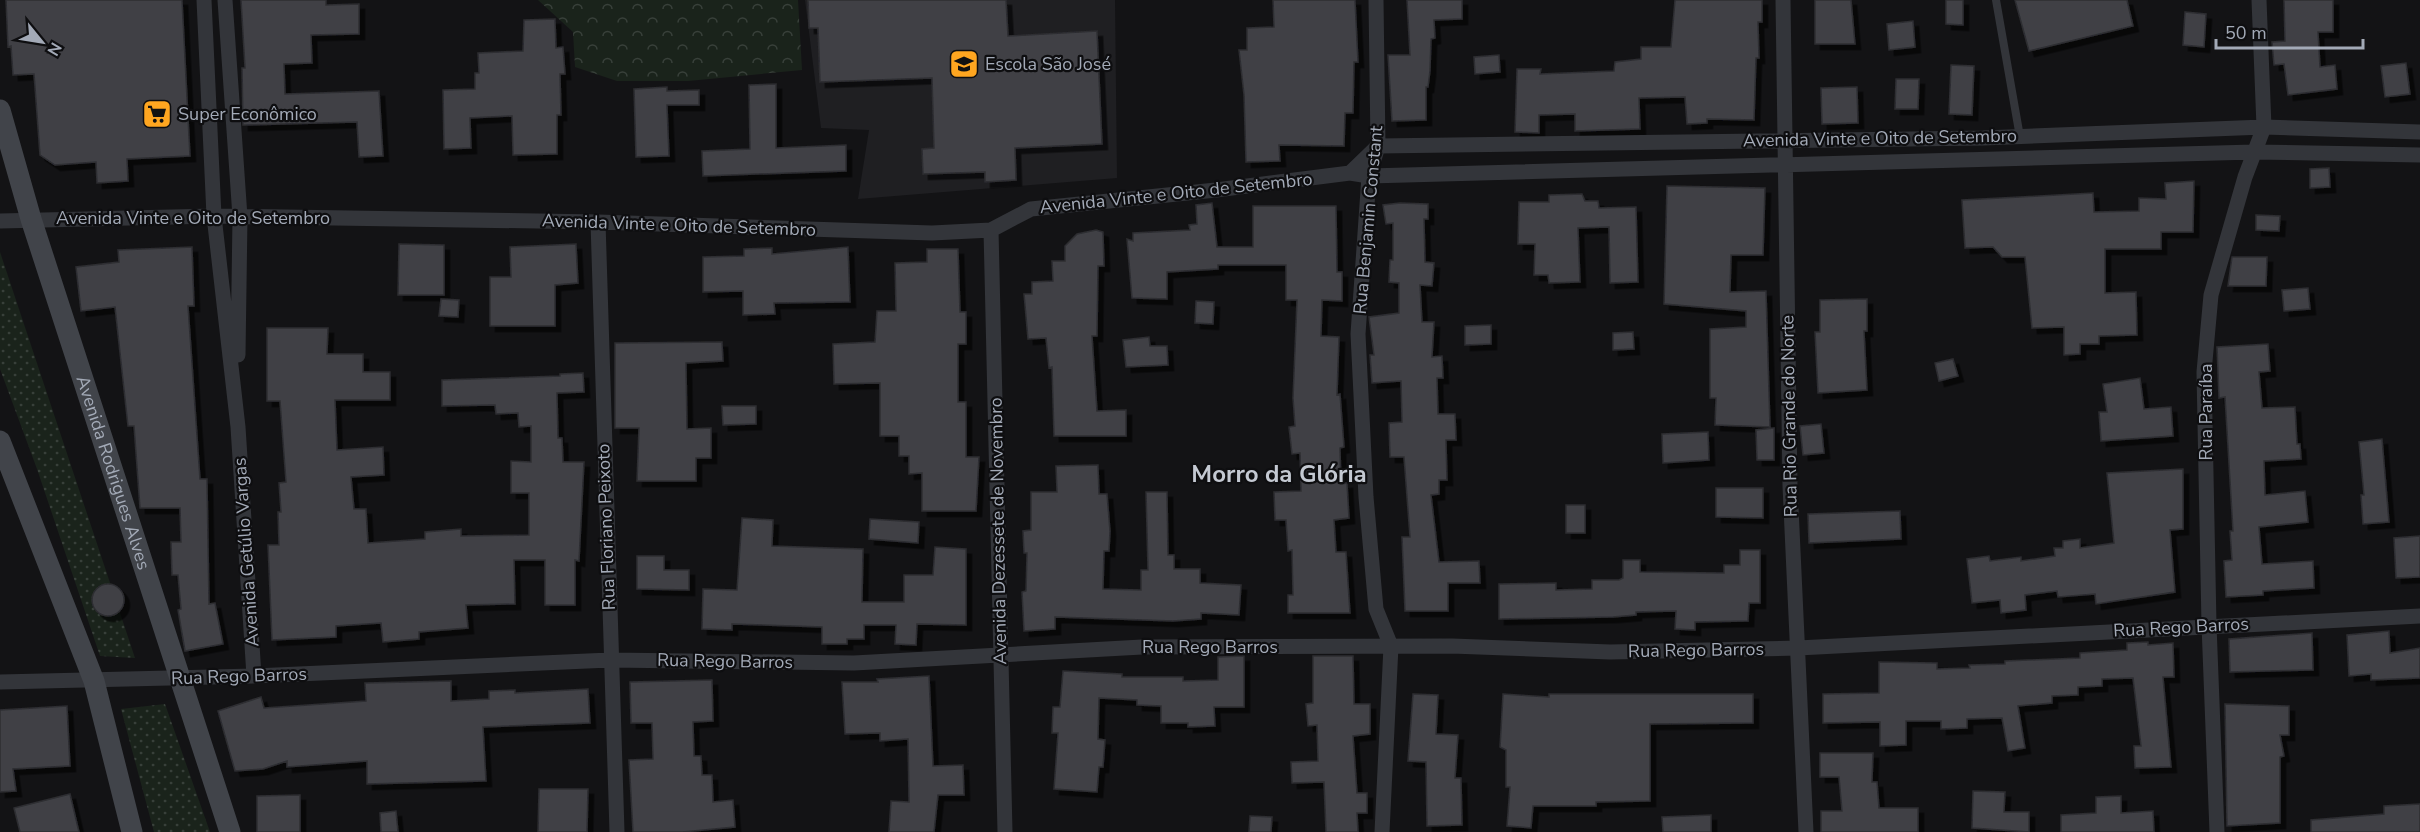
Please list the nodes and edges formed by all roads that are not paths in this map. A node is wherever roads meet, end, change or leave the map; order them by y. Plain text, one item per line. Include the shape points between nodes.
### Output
1 (204, 0) edge
2 (225, 0) edge
3 (1376, 0) edge
4 (1782, 0) edge
5 (1996, 0) edge
6 (2259, 0) edge
7 (0, 110) edge
8 (2264, 126) junction
9 (2420, 132) edge
10 (2020, 137) junction
11 (1983, 138) junction
12 (1786, 139) junction
13 (1378, 146) junction
14 (2254, 152) junction
15 (2420, 155) edge
16 (1982, 161) junction
17 (1786, 163) junction
18 (1350, 173) junction
19 (1369, 176) junction
20 (214, 216) junction
21 (240, 217) junction
22 (31, 219) junction
23 (0, 221) edge
24 (598, 222) junction
25 (992, 230) junction
26 (238, 427) junction
27 (0, 441) edge
28 (2420, 616) edge
29 (2209, 625) junction
30 (1391, 646) junction
31 (1798, 648) junction
32 (1001, 654) junction
33 (610, 660) junction
34 (254, 676) junction
35 (178, 678) junction
36 (94, 681) junction
37 (0, 682) edge
38 (132, 832) edge
39 (230, 832) edge
40 (617, 832) edge
41 (1005, 832) edge
42 (1382, 832) edge
43 (1806, 832) edge
44 (2217, 832) edge

1 - 20 street, Avenida Getúlio Vargas
2 - 21 street, Avenida Getúlio Vargas
3 - 13 street, Rua Benjamin Constant
4 - 12 street, Rua Rio Grande do Norte
5 - 10 lane
6 - 8 street, Rua Paraíba
7 - 22 street, Avenida Rodrigues Alves
8 - 9 street, Avenida Vinte e Oito de Setembro
8 - 10 street, Avenida Vinte e Oito de Setembro
8 - 14 street, Rua Paraíba
10 - 11 street, Avenida Vinte e Oito de Setembro
11 - 12 street, Avenida Vinte e Oito de Setembro
11 - 16 street
12 - 13 street, Avenida Vinte e Oito de Setembro
12 - 17 street, Rua Rio Grande do Norte
13 - 18 street
13 - 19 street, Rua Benjamin Constant
14 - 15 street, Avenida Vinte e Oito de Setembro
14 - 16 street, Avenida Vinte e Oito de Setembro
14 - 29 street, Rua Paraíba via 2211,295 2204,372
16 - 17 street, Avenida Vinte e Oito de Setembro
17 - 19 street, Avenida Vinte e Oito de Setembro
17 - 31 street, Rua Rio Grande do Norte via 1790,475
18 - 19 street, Avenida Vinte e Oito de Setembro
18 - 25 street, Avenida Vinte e Oito de Setembro via 1031,208
19 - 30 street, Rua Benjamin Constant via 1358,333 1365,485 1376,609
20 - 21 street, Avenida Vinte e Oito de Setembro
20 - 22 street, Avenida Vinte e Oito de Setembro
20 - 26 street, Avenida Getúlio Vargas
21 - 24 street, Avenida Vinte e Oito de Setembro
21 - 26 street, Avenida Getúlio Vargas
22 - 23 street, Avenida Vinte e Oito de Setembro
22 - 35 street, Avenida Rodrigues Alves
24 - 25 street, Avenida Vinte e Oito de Setembro via 932,233
24 - 33 street, Rua Floriano Peixoto
25 - 32 street, Avenida Dezessete de Novembro
26 - 34 street, Avenida Getúlio Vargas
27 - 36 street
28 - 29 street, Rua Rego Barros
29 - 31 street, Rua Rego Barros
29 - 44 street, Rua Paraíba
30 - 31 street, Rua Rego Barros via 1610,652
30 - 32 street, Rua Rego Barros via 1142,647
30 - 42 street, Rua Benjamin Constant
31 - 43 street, Rua Rio Grande do Norte
32 - 33 street, Rua Rego Barros via 854,663
32 - 41 street, Avenida Dezessete de Novembro
33 - 34 street, Rua Rego Barros
33 - 40 street, Rua Floriano Peixoto
34 - 35 street, Rua Rego Barros
35 - 36 street, Rua Rego Barros
35 - 39 street, Avenida Rodrigues Alves
36 - 37 street, Rua Rego Barros
36 - 38 street

